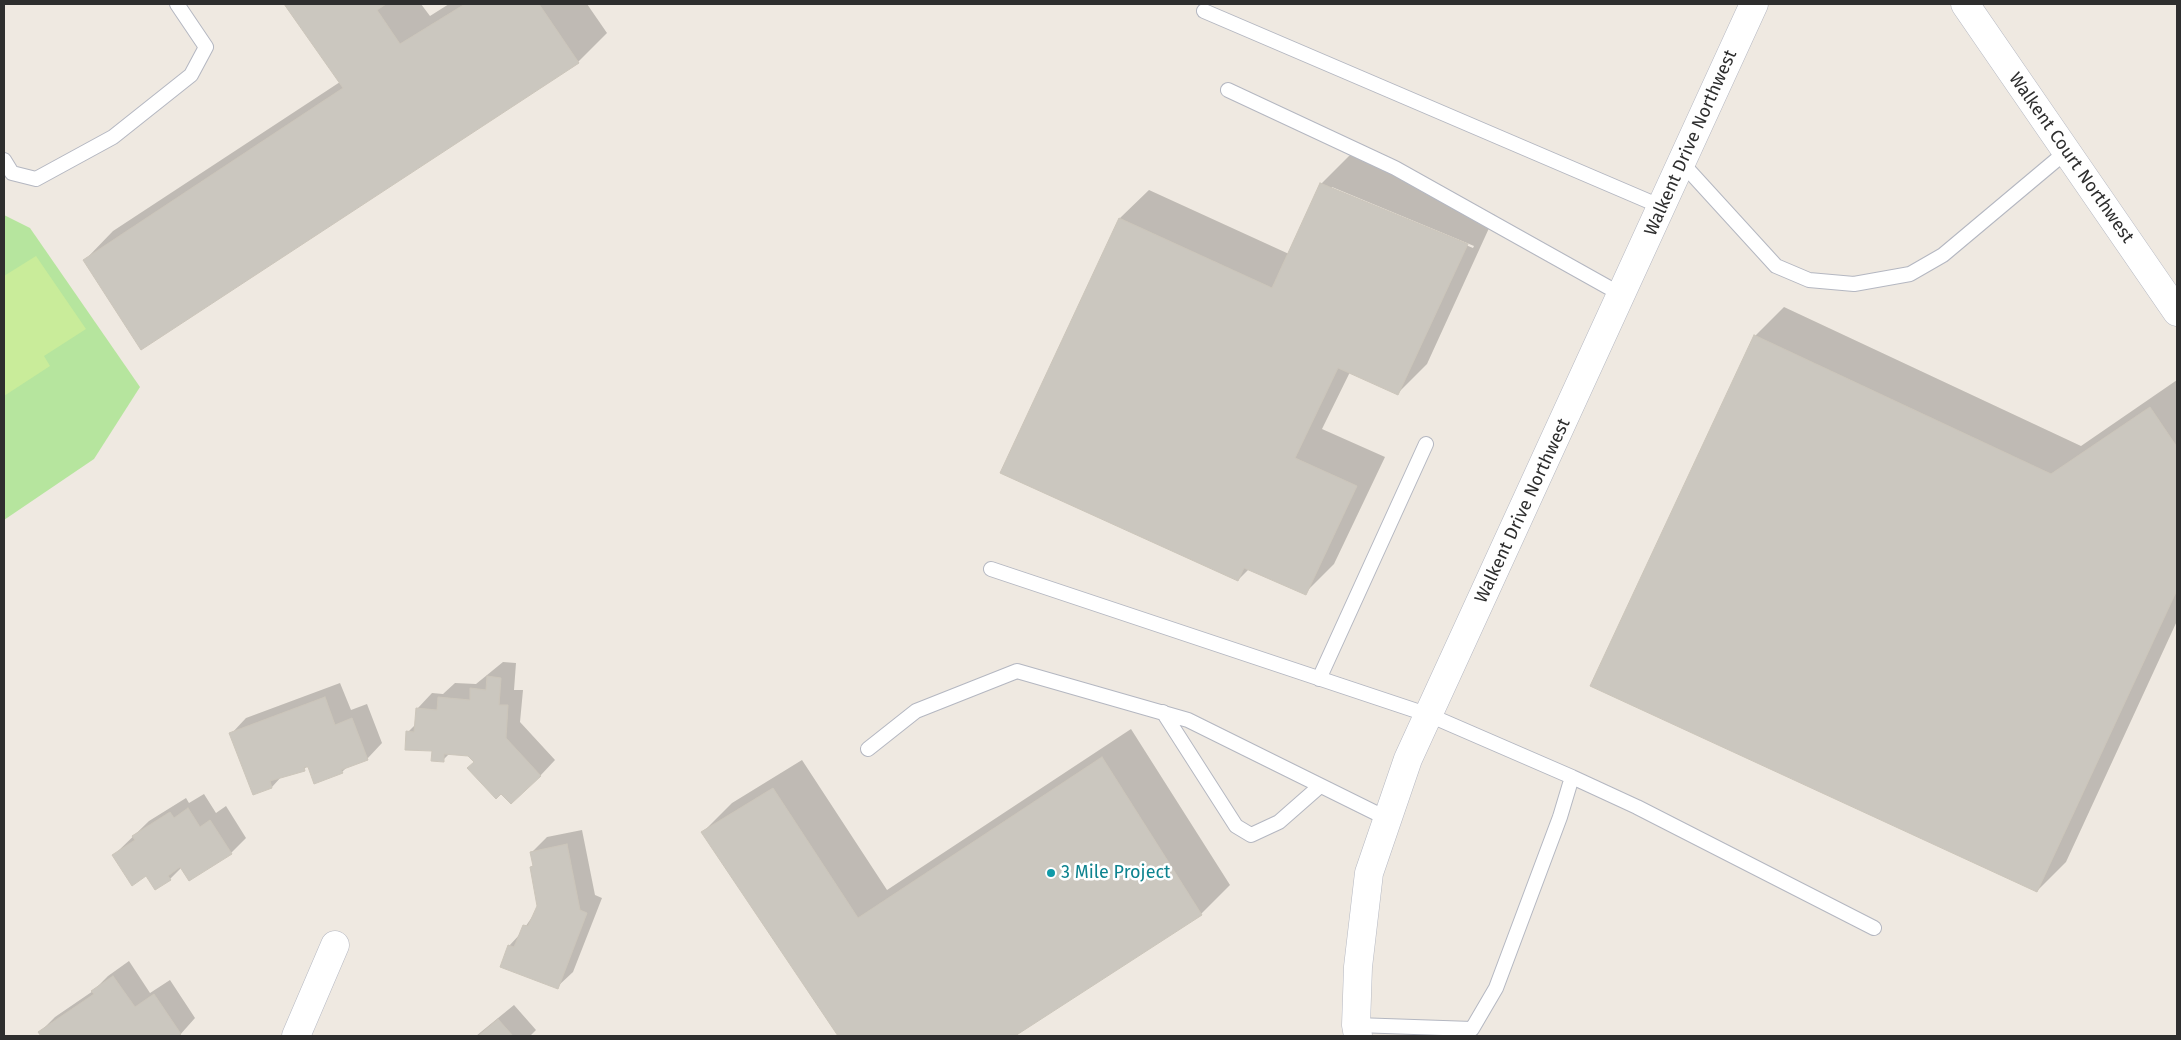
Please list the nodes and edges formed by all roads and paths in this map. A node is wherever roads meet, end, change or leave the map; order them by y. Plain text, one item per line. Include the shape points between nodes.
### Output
1 (177, 4) edge
2 (1754, 4) edge
3 (1965, 4) edge
4 (1204, 10) dead end
5 (1228, 90) dead end
6 (2067, 151) junction
7 (4, 160) edge
8 (1682, 164) junction
9 (1662, 207) junction
10 (1622, 295) junction
11 (2177, 312) edge
12 (1426, 444) dead end
13 (992, 569) dead end
14 (1319, 679) junction
15 (1163, 712) junction
16 (1429, 715) junction
17 (868, 749) dead end
18 (1572, 777) junction
19 (1320, 786) junction
20 (1388, 819) junction
21 (1874, 928) dead end
22 (335, 945) dead end
23 (1357, 1030) edge
24 (296, 1036) edge

1 - 7 lane via 206,47 191,75 113,137 36,179 12,173
2 - 8 street, Walkent Drive Northwest
3 - 6 street, Walkent Court Northwest
4 - 9 lane
5 - 10 lane via 1395,168
6 - 8 lane via 1943,255 1910,274 1854,284 1809,280 1776,266
6 - 11 street, Walkent Court Northwest
8 - 9 street, Walkent Drive Northwest
9 - 10 street, Walkent Drive Northwest
10 - 16 street, Walkent Drive Northwest
12 - 14 lane
13 - 14 lane
14 - 16 lane
15 - 17 lane via 1017,671 916,711
15 - 19 lane via 1188,720
15 - 19 lane via 1236,826 1251,835 1279,822
16 - 18 lane
16 - 20 street, Walkent Drive Northwest via 1408,759
18 - 21 lane
18 - 23 lane via 1496,988 1472,1029
19 - 20 lane
20 - 23 street, Walkent Drive Northwest via 1369,872 1358,967
22 - 24 street

